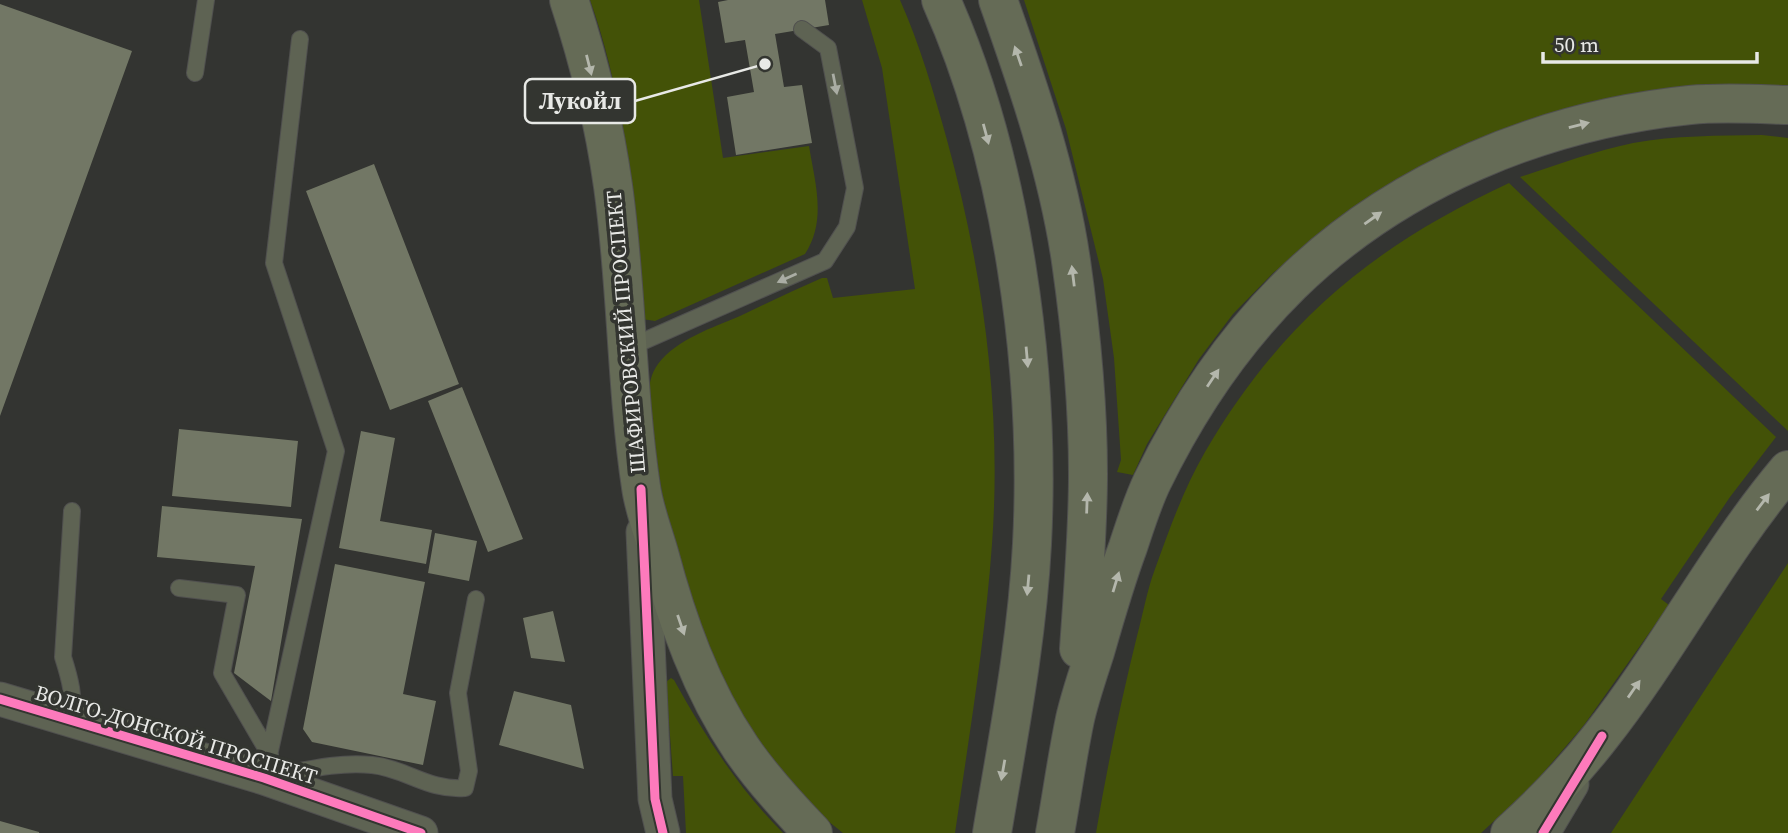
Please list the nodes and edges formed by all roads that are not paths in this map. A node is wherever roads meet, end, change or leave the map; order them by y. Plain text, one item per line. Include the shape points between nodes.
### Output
1 (206, 0) edge
2 (569, 0) edge
3 (940, 0) edge
4 (998, 0) edge
5 (802, 29) dead end
6 (300, 39) dead end
7 (195, 73) dead end
8 (1788, 105) edge
9 (628, 348) junction
10 (1788, 470) edge
11 (641, 489) junction
12 (72, 511) dead end
13 (179, 589) dead end
14 (476, 598) dead end
15 (0, 699) edge
16 (1075, 718) junction
17 (71, 720) junction
18 (1602, 736) junction
19 (267, 767) junction
20 (655, 799) junction
21 (421, 833) edge
22 (643, 833) edge
23 (663, 833) edge
24 (813, 833) edge
25 (992, 833) edge
26 (1055, 833) edge
27 (1510, 833) edge
28 (1543, 833) edge

1 - 7 lane
2 -> 9 main road, ШАФИРОВСКИЙ ПРОСПЕКТ via 585,47 613,187
3 -> 25 main road via 974,91 997,174 1015,265 1031,393 1032,533 1024,626
16 -> 4 main road via 1088,473 1081,343 1052,167
5 -> 9 lane via 828,48 855,188 847,227 825,261
6 - 19 lane via 274,262 336,451
16 -> 8 main road via 1146,497 1189,413 1251,328 1337,243 1446,174 1574,126 1692,105
9 - 11 main road, ШАФИРОВСКИЙ ПРОСПЕКТ
18 -> 10 main road
11 - 20 street
11 -> 24 main road, ШАФИРОВСКИЙ ПРОСПЕКТ via 687,643 714,704 748,758
12 - 17 lane via 63,657 74,702
13 - 19 lane via 237,595 222,673
14 - 19 lane via 458,693 469,771 465,788 447,790 373,765
15 - 17 street, ВОЛГО-ДОНСКОЙ ПРОСПЕКТ
16 - 26 main road
17 - 19 street, ВОЛГО-ДОНСКОЙ ПРОСПЕКТ
18 - 27 main road
18 - 28 street
19 - 21 street, ВОЛГО-ДОНСКОЙ ПРОСПЕКТ
20 - 22 street
20 - 23 street

